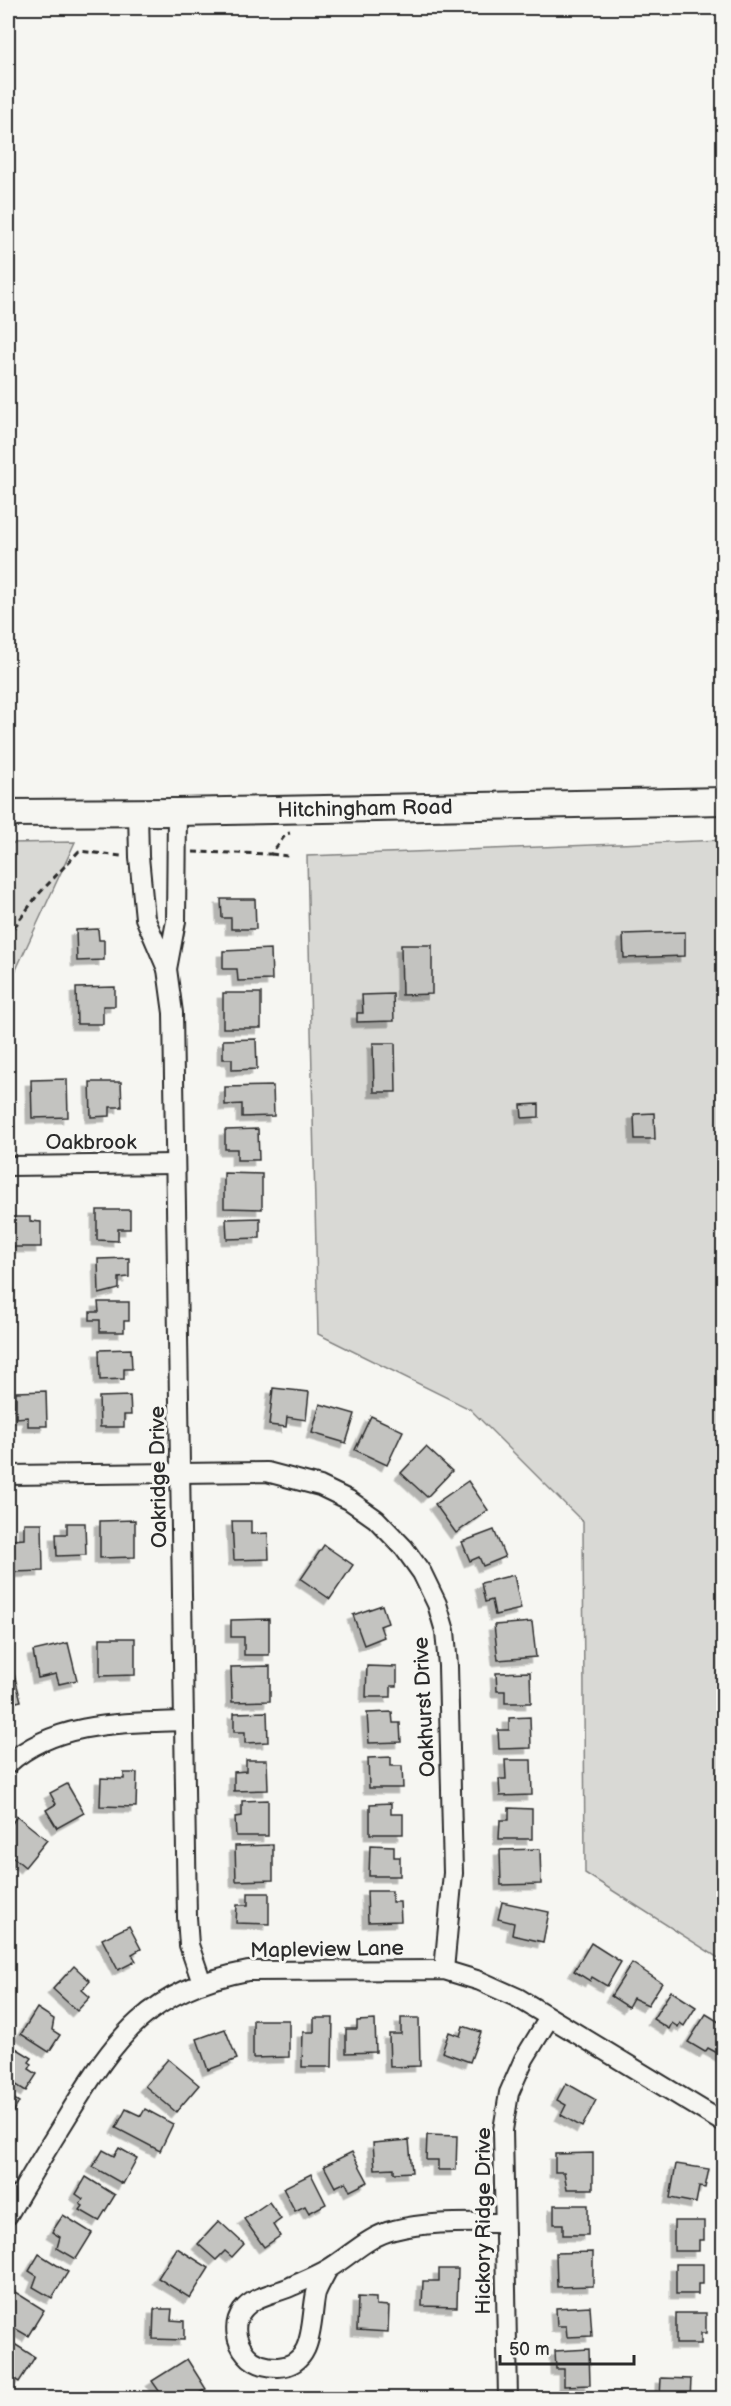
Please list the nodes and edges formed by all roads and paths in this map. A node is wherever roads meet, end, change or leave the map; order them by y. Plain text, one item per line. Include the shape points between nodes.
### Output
1 (723, 801) edge
2 (138, 811) junction
3 (177, 812) junction
4 (8, 813) edge
5 (292, 832) dead end
6 (175, 854) junction
7 (271, 854) junction
8 (288, 856) dead end
9 (139, 857) junction
10 (8, 936) edge
11 (167, 969) junction
12 (175, 1164) junction
13 (8, 1166) edge
14 (180, 1472) junction
15 (8, 1475) edge
16 (184, 1721) junction
17 (8, 1764) edge
18 (444, 1970) junction
19 (202, 1983) junction
20 (549, 2018) junction
21 (723, 2123) edge
22 (8, 2215) edge
23 (504, 2223) junction
24 (328, 2269) junction
25 (508, 2398) edge

1 - 3 street, Hitchingham Road
2 - 3 street, Hitchingham Road
2 - 4 street, Hitchingham Road
2 - 9 street, Oakridge Drive
3 - 6 street, Oakridge Drive
5 - 7 path
6 - 7 path
6 - 11 street, Oakridge Drive via 176,921
7 - 8 path
9 - 10 path via 79,851 36,897
9 - 11 street, Oakridge Drive via 145,918
11 - 12 street, Oakridge Drive via 173,1013
12 - 13 street, Oakbrook
12 - 14 street, Oakridge Drive
14 - 15 street, Oakhurst Drive
14 - 16 street, Oakridge Drive
14 - 18 street, Oakhurst Drive via 267,1472 320,1486 376,1519 422,1573 445,1631 448,1666 453,1873
16 - 17 street via 81,1728 46,1740
16 - 19 street, Oakridge Drive via 187,1917 189,1945
18 - 19 street, Mapleview Lane via 248,1971
18 - 20 street, Mapleview Lane via 518,1998
19 - 22 street, Mapleview Lane via 146,2014 106,2054
20 - 21 street, Mapleview Lane
20 - 23 street, Hickory Ridge Drive via 509,2093 503,2130
23 - 24 street via 438,2224 392,2230 358,2246
23 - 25 street, Hickory Ridge Drive
24 - 24 street via 260,2298 241,2312 236,2332 250,2359 267,2367 290,2365 299,2359 310,2341 316,2292

